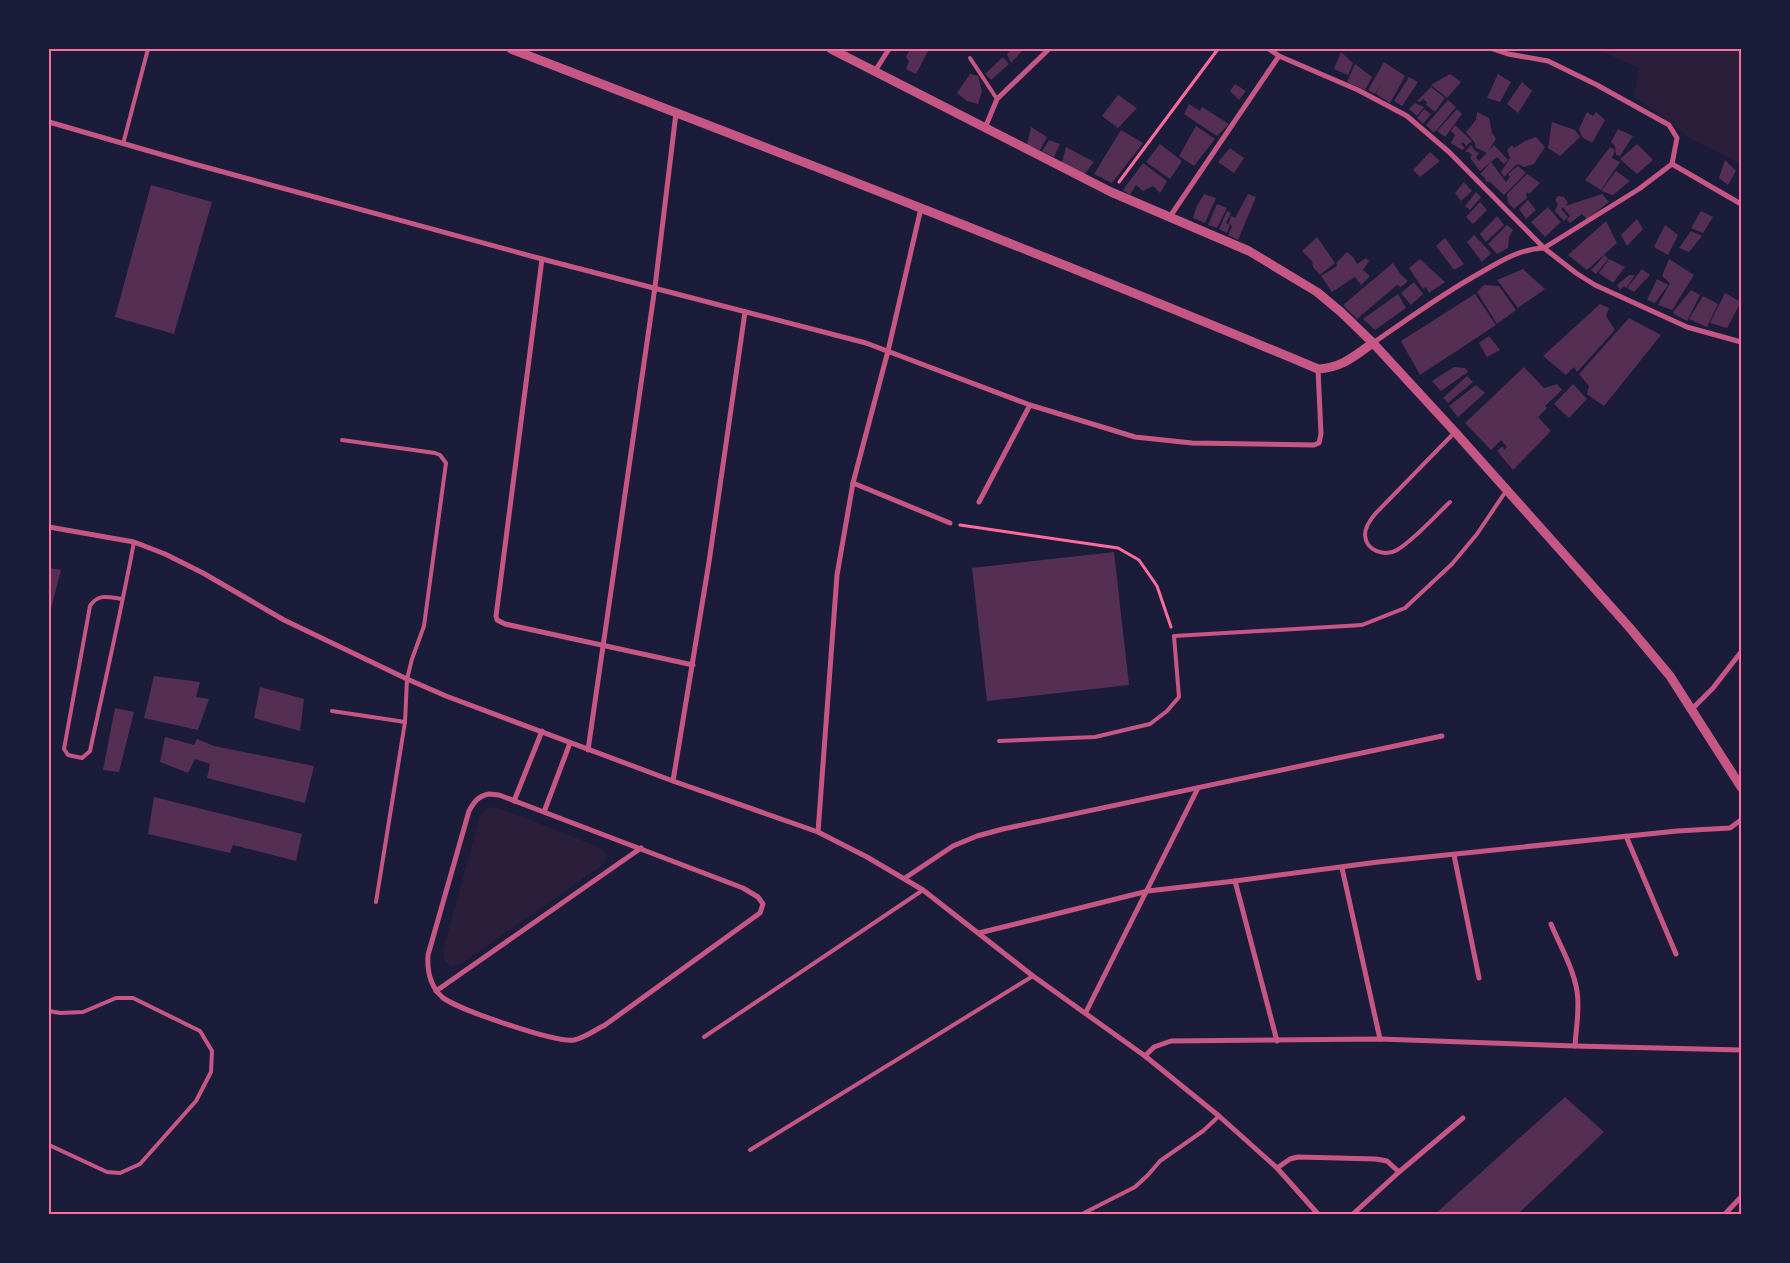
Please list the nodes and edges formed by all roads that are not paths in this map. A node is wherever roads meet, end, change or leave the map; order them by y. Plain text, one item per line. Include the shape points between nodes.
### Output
1 (148, 49) edge
2 (511, 49) edge
3 (831, 49) edge
4 (888, 49) edge
5 (1049, 49) edge
6 (1269, 49) edge
7 (1493, 49) edge
8 (1279, 56) junction
9 (970, 58) dead end
10 (875, 71) junction
11 (997, 99) junction
12 (676, 113) junction
13 (49, 122) edge
14 (985, 128) junction
15 (123, 144) junction
16 (1672, 164) junction
17 (1741, 204) edge
18 (921, 207) junction
19 (1169, 218) junction
20 (1544, 248) junction
21 (542, 259) junction
22 (655, 287) junction
23 (745, 312) junction
24 (1741, 342) edge
25 (1373, 343) junction
26 (888, 351) junction
27 (1318, 369) junction
28 (1030, 405) junction
29 (1455, 432) junction
30 (342, 440) dead end
31 (853, 483) junction
32 (1506, 491) junction
33 (979, 502) dead end
34 (1450, 502) dead end
35 (950, 523) road end
36 (49, 527) edge
37 (134, 542) junction
38 (122, 599) junction
39 (603, 646) junction
40 (1741, 652) edge
41 (693, 665) junction
42 (407, 679) junction
43 (1692, 709) junction
44 (332, 711) dead end
45 (405, 722) junction
46 (542, 731) junction
47 (1442, 736) dead end
48 (999, 741) dead end
49 (570, 743) junction
50 (588, 750) junction
51 (673, 781) junction
52 (1741, 787) edge
53 (1198, 788) junction
54 (514, 801) junction
55 (544, 812) junction
56 (1741, 820) edge
57 (818, 832) junction
58 (1626, 836) junction
59 (641, 848) junction
60 (1454, 855) junction
61 (1342, 868) junction
62 (905, 878) junction
63 (1235, 881) junction
64 (922, 890) junction
65 (1148, 891) junction
66 (376, 902) dead end
67 (1551, 924) dead end
68 (979, 933) junction
69 (1676, 954) dead end
70 (1033, 976) junction
71 (1479, 978) dead end
72 (436, 991) junction
73 (49, 1011) edge
74 (1086, 1012) junction
75 (704, 1037) dead end
76 (1380, 1039) junction
77 (1277, 1041) junction
78 (1575, 1046) junction
79 (1741, 1050) edge
80 (1145, 1056) junction
81 (1219, 1116) junction
82 (1463, 1118) dead end
83 (49, 1145) edge
84 (750, 1150) dead end
85 (1276, 1168) junction
86 (1398, 1172) junction
87 (1741, 1197) edge
88 (1082, 1214) edge
89 (1318, 1214) edge
90 (1353, 1214) edge
91 (1725, 1214) edge

1 - 15 lane
2 - 12 street
3 - 10 street
4 - 10 street
5 - 11 street
6 - 8 street
7 - 16 street via 1548,61 1669,126 1676,142
8 - 19 street
8 - 20 street via 1358,90 1407,116 1467,170
9 - 11 lane
10 - 14 street
11 - 14 street
12 - 18 street
12 - 22 street
13 - 15 street
14 - 19 street
15 - 21 street
16 - 17 street
16 - 20 street via 1639,189
18 - 26 street
18 - 27 street
19 - 25 street via 1249,251 1287,273 1317,292
20 - 24 street via 1595,285 1686,327
20 - 25 street via 1530,248 1512,254 1450,289
21 - 22 street
21 - 39 street via 497,620
22 - 23 street
22 - 39 street
23 - 26 street
23 - 41 street
25 - 27 street via 1342,364 1331,369
25 - 29 street
26 - 28 street
26 - 31 street
27 - 28 street via 1322,429 1319,443 1309,446 1192,443 1135,437
28 - 33 street
29 - 32 street
29 - 34 lane via 1375,514 1366,528 1368,544 1385,554 1396,550
30 - 42 lane via 436,453 446,463 424,626
31 - 35 street
31 - 57 street via 837,575
32 - 43 street via 1670,676
32 - 48 lane via 1477,534 1405,608 1362,625 1174,636 1179,697 1167,712 1150,724 1095,737
36 - 37 street
37 - 38 lane
37 - 42 street via 203,573 284,620
38 - 38 lane via 102,596 90,606 64,749 68,755 82,758 90,751
39 - 41 street
39 - 50 street
40 - 43 street
41 - 51 street
42 - 45 lane
42 - 46 street
43 - 52 street
44 - 45 lane
45 - 66 lane
46 - 49 street
46 - 54 street
47 - 53 street
49 - 50 street
49 - 55 street
50 - 51 street
51 - 57 street
53 - 62 street via 977,836 953,846
53 - 65 street
54 - 55 street
54 - 72 street via 499,795 482,795 469,811 428,955 427,968
55 - 59 street
56 - 58 street via 1730,828
57 - 62 street
58 - 60 street
58 - 69 street
59 - 72 street
59 - 72 street via 743,888 758,897 763,904 762,909 605,1025 573,1040 509,1025 453,1004
60 - 61 street
60 - 71 street
61 - 63 street
61 - 76 street
62 - 64 street
63 - 65 street
63 - 77 street
64 - 68 street
64 - 75 lane
65 - 68 street
65 - 74 street
67 - 78 street via 1573,974 1577,992
68 - 70 street
70 - 74 street
70 - 84 lane
73 - 83 lane via 83,1012 116,998 133,998 200,1031 212,1052 211,1072 196,1101 140,1164 120,1173 107,1172
74 - 80 street
76 - 77 street
76 - 78 street
77 - 80 street via 1171,1041 1154,1047
78 - 79 street
80 - 81 street
81 - 85 street
81 - 88 lane via 1160,1161 1135,1188
82 - 86 street
85 - 86 street via 1298,1157 1376,1158 1387,1162
85 - 89 street
86 - 90 street
87 - 91 street

